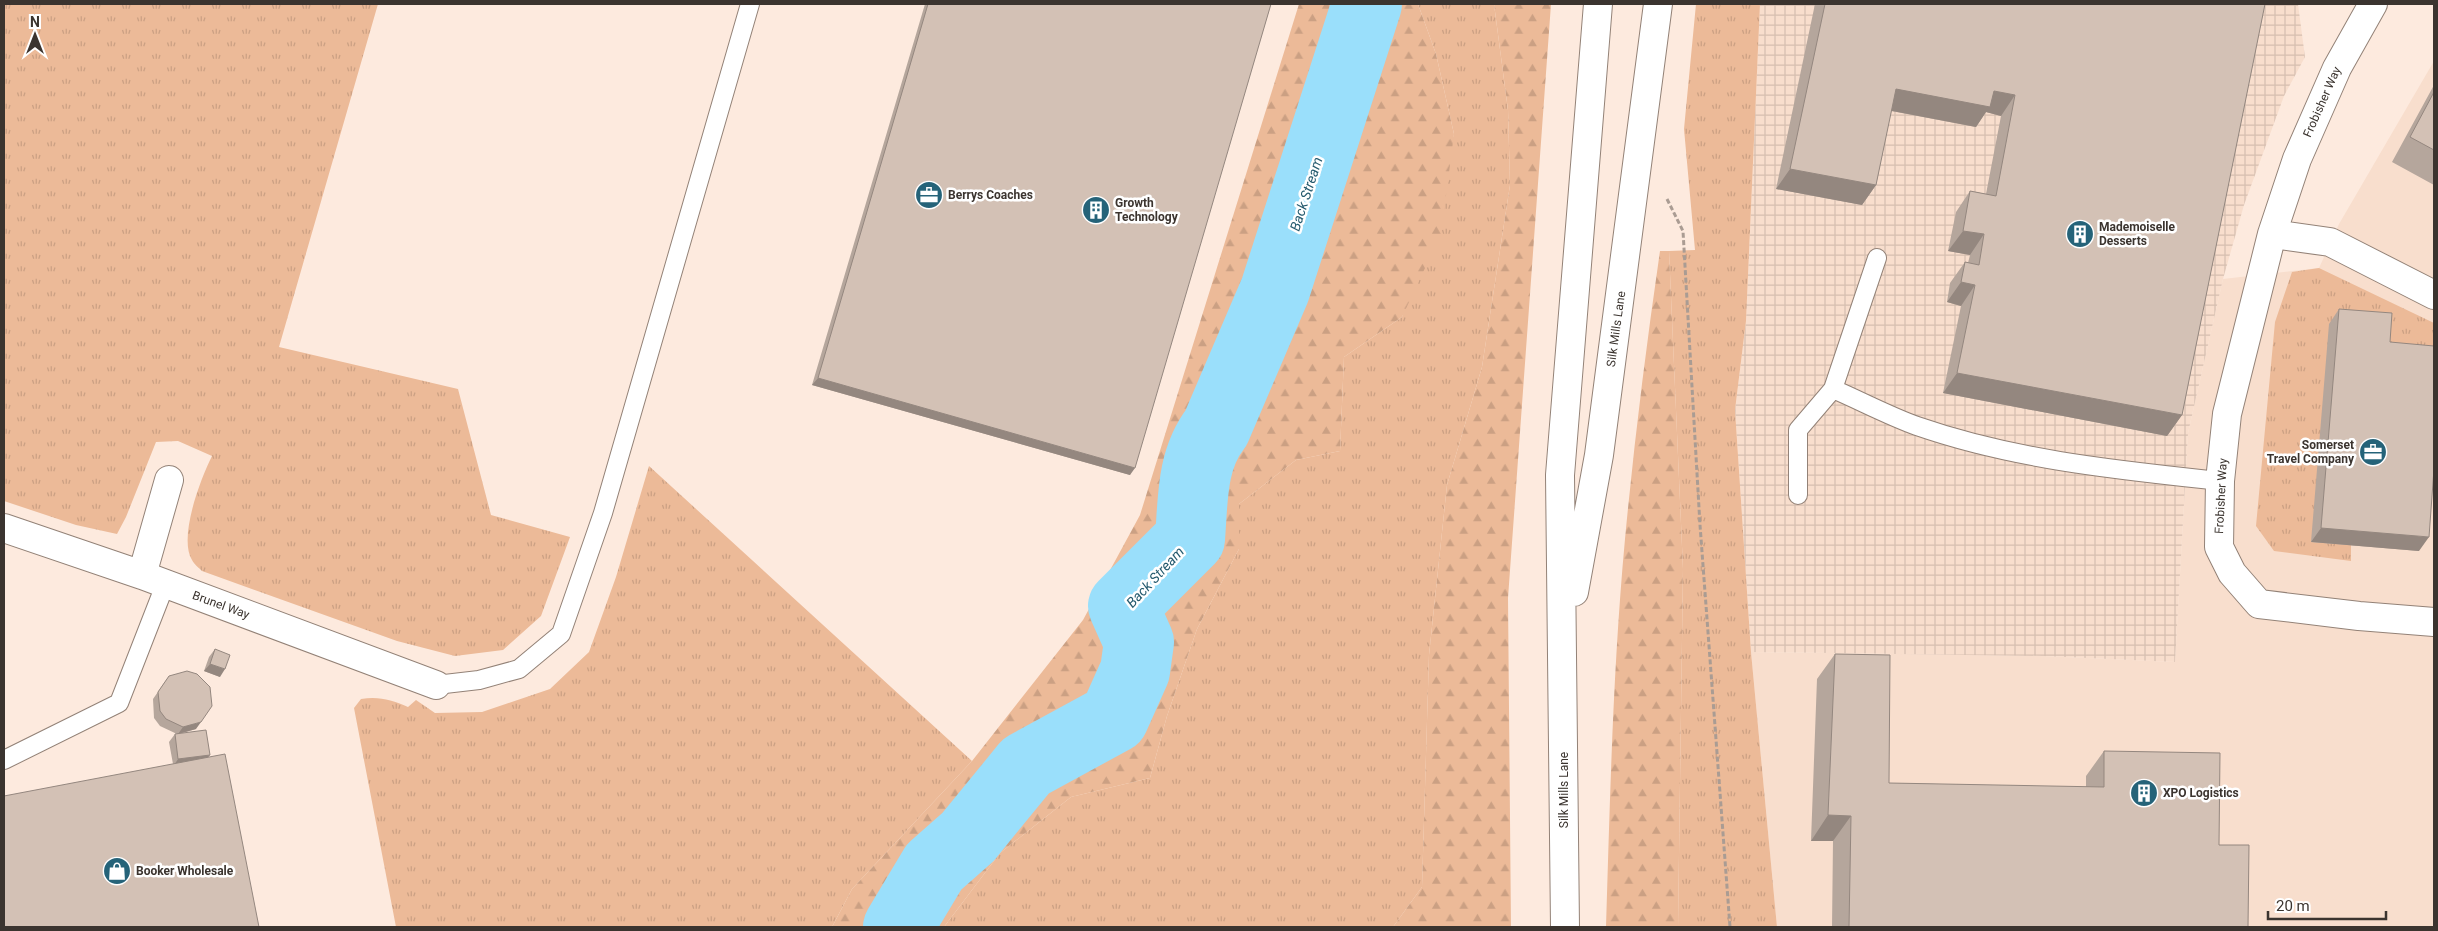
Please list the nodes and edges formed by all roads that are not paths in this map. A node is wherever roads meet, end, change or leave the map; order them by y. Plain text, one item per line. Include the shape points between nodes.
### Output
1 (750, 4) edge
2 (1598, 4) edge
3 (1658, 4) edge
4 (2373, 4) edge
5 (2272, 234) junction
6 (1877, 258) dead end
7 (2434, 295) edge
8 (1833, 389) junction
9 (169, 480) dead end
10 (2220, 481) junction
11 (1798, 495) dead end
12 (4, 528) edge
13 (154, 580) junction
14 (2434, 622) edge
15 (1564, 652) junction
16 (436, 685) joint
17 (4, 760) edge
18 (1565, 927) edge

1 - 16 lane via 603,513 561,634 519,669 480,680
2 - 15 main road, Silk Mills Lane via 1560,475
3 - 15 main road, Silk Mills Lane via 1599,455
4 - 5 main road, Frobisher Way via 2337,68 2297,159
5 - 7 main road via 2330,242
5 - 10 main road, Frobisher Way via 2227,414
6 - 8 lane
8 - 10 lane via 1917,426 2010,452 2092,468
8 - 11 lane via 1798,430
9 - 13 main road
10 - 14 main road, Frobisher Way via 2218,547 2232,573 2259,604
12 - 13 main road, Brunel Way
13 - 16 main road, Brunel Way
13 - 17 lane via 119,703
15 - 18 main road, Silk Mills Lane

